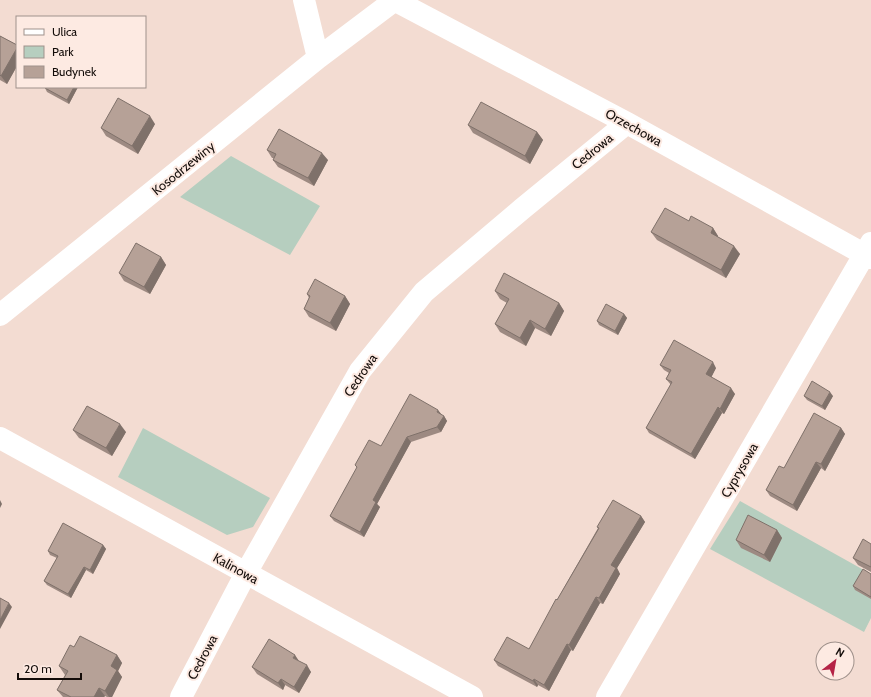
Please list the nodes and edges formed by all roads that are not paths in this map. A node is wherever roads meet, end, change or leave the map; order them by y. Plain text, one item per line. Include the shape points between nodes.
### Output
1 (304, 0) edge
2 (395, 0) edge
3 (318, 58) junction
4 (627, 123) junction
5 (869, 252) edge
6 (0, 315) edge
7 (0, 438) edge
8 (246, 573) junction
9 (181, 697) edge
10 (472, 697) edge
11 (607, 697) edge

1 - 3 street
2 - 3 street, Kosodrzewiny
2 - 4 street, Orzechowa
3 - 6 street, Kosodrzewiny
4 - 5 street, Orzechowa
4 - 8 street, Cedrowa via 424,292 360,371
5 - 11 street, Cyprysowa
7 - 8 street, Kalinowa
8 - 9 street, Cedrowa
8 - 10 street, Kalinowa

